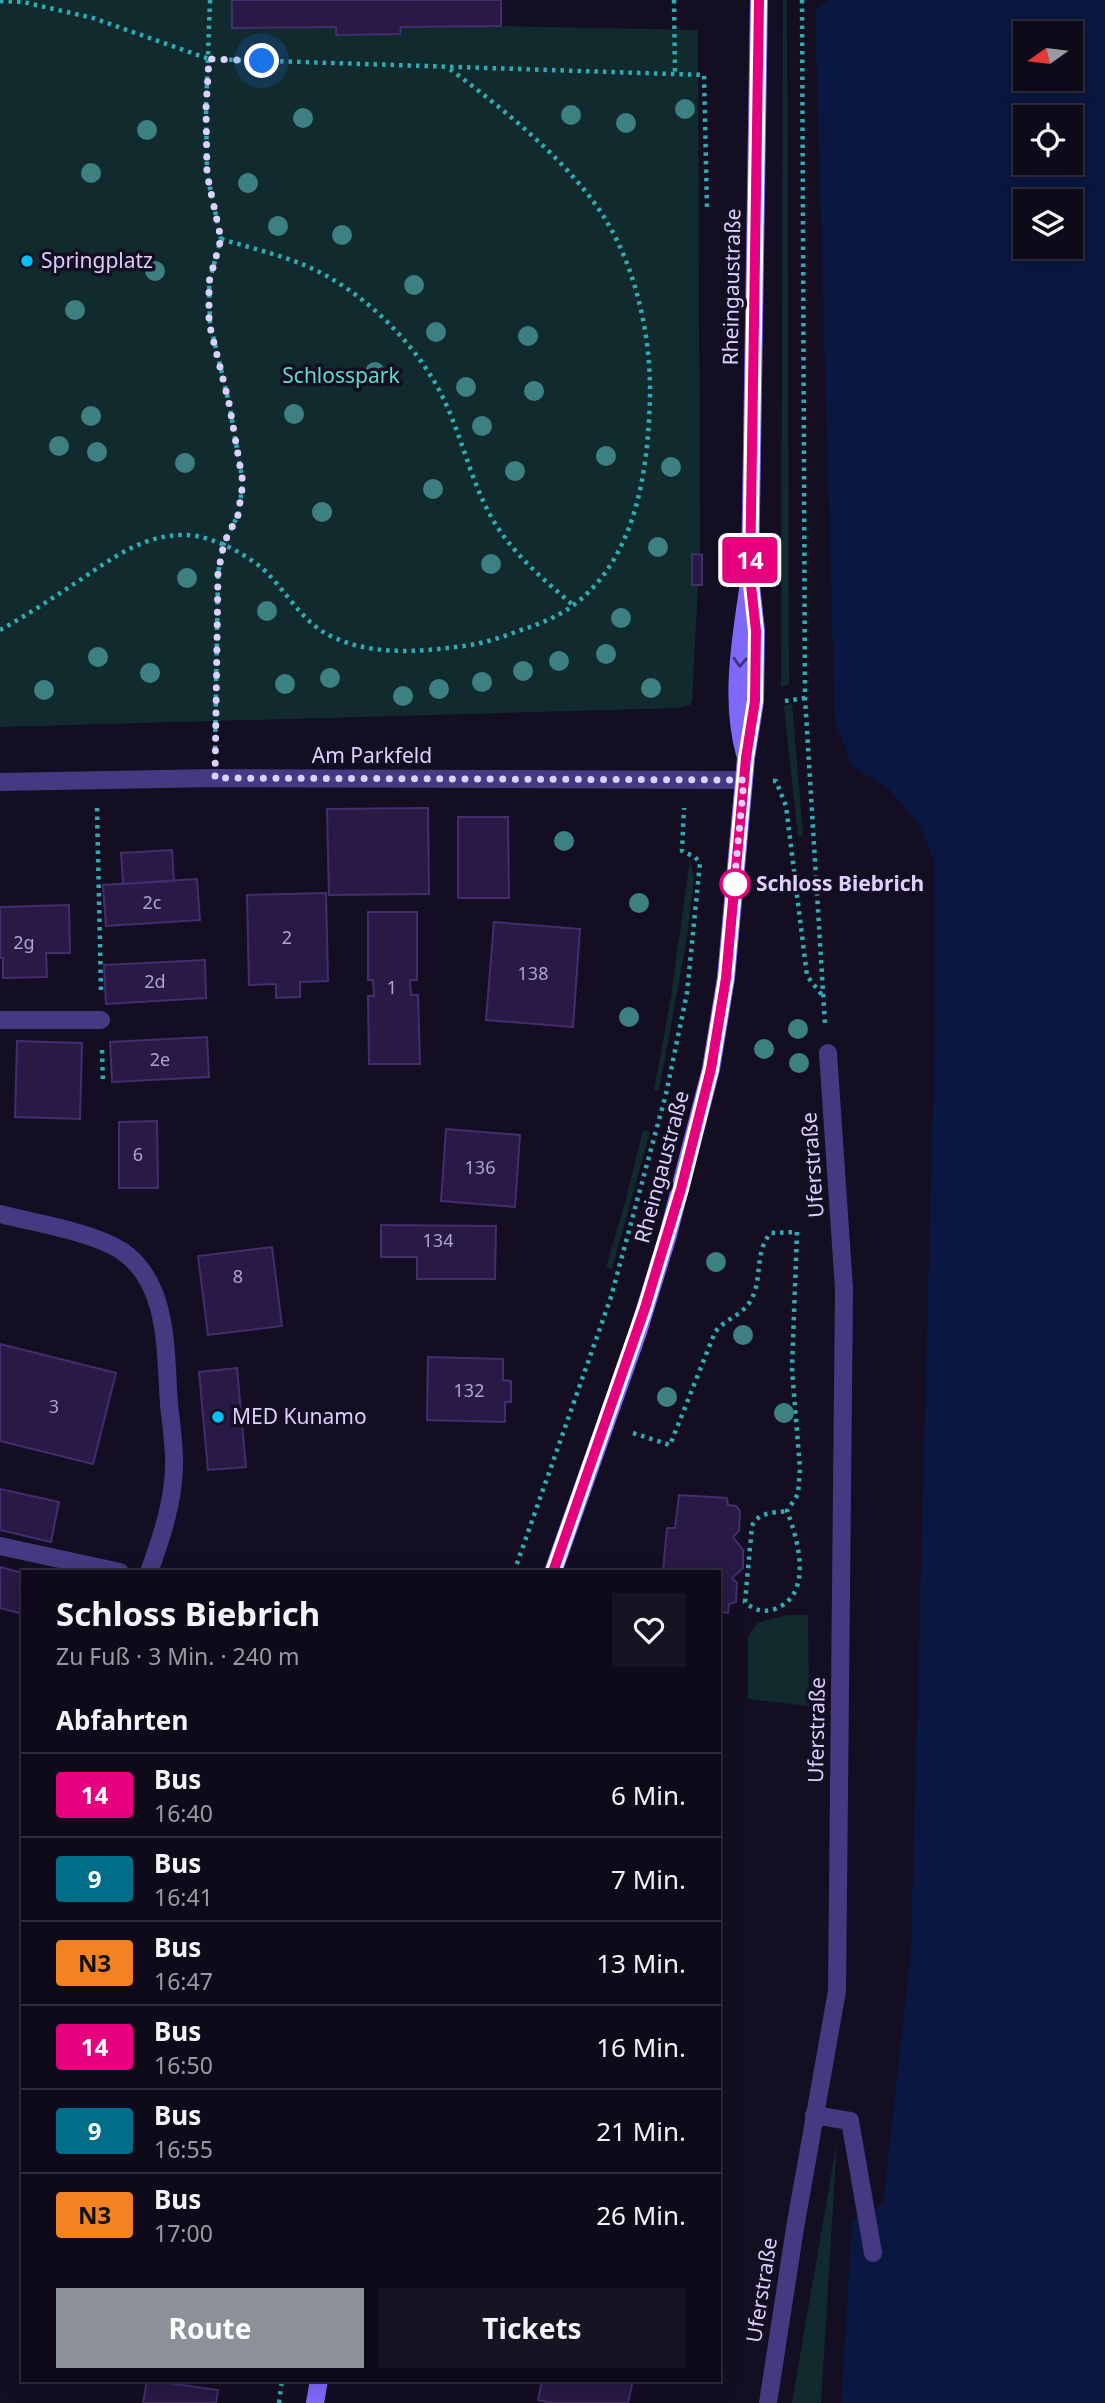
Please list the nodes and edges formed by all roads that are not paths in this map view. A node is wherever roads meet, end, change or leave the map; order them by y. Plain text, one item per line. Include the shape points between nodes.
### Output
1 (759, 0) edge
2 (744, 780) junction
3 (0, 782) edge
4 (0, 1020) edge
5 (102, 1020) road end
6 (828, 1053) dead end
7 (0, 1214) edge
8 (0, 1546) edge
9 (111, 1570) edge
10 (150, 1570) edge
11 (554, 1570) edge
12 (814, 2115) junction
13 (873, 2253) dead end
14 (318, 2382) edge
15 (315, 2403) edge
16 (768, 2403) edge

1 - 2 street, Rheingaustraße via 750,576 756,631 755,701
2 - 3 street, Am Parkfeld
2 - 11 street, Rheingaustraße via 726,978 711,1069 668,1235
4 - 5 street
6 - 12 street, Uferstraße via 844,1289 837,1992
7 - 10 street via 92,1237 122,1251 142,1269 153,1289 162,1322 174,1468 168,1512
8 - 9 street
12 - 13 street via 850,2121
12 - 16 street, Uferstraße
14 - 15 street

